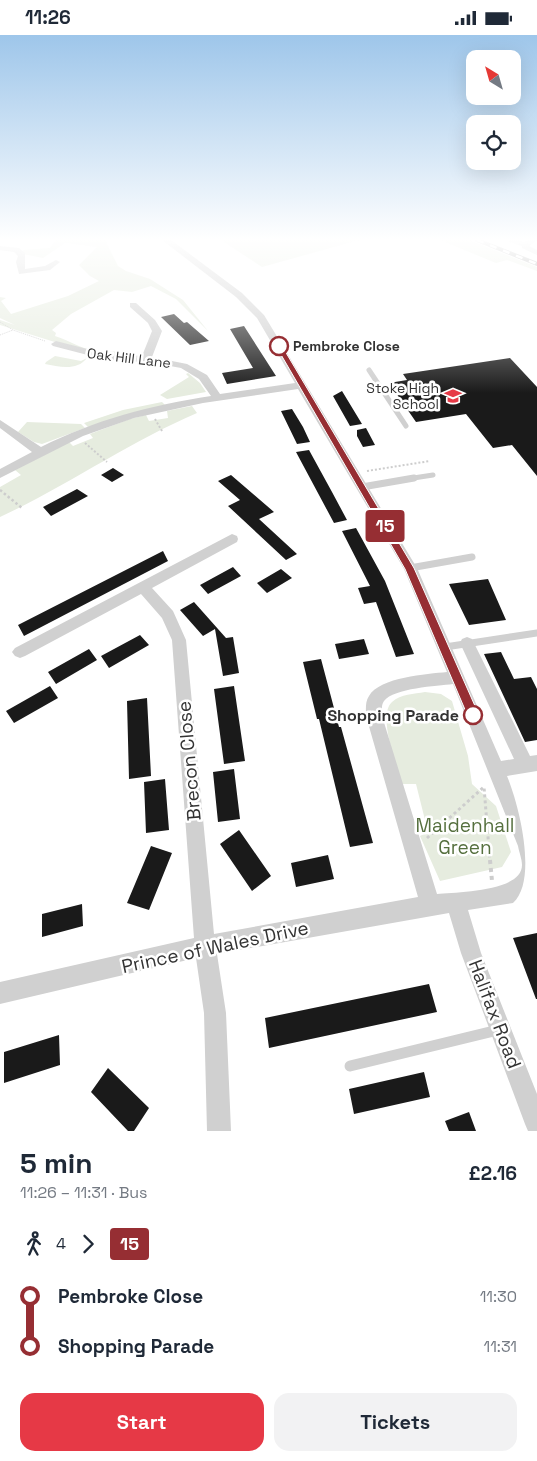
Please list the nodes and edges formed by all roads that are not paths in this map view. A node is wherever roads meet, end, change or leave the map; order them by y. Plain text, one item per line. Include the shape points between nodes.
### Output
1 (232, 291) edge
2 (133, 305) dead end
3 (56, 344) road end
4 (146, 359) junction
5 (369, 370) dead end
6 (302, 385) junction
7 (218, 399) junction
8 (0, 423) edge
9 (406, 426) dead end
10 (40, 452) junction
11 (0, 474) edge
12 (433, 475) dead end
13 (362, 487) junction
14 (232, 539) dead end
15 (472, 557) dead end
16 (410, 568) junction
17 (143, 587) junction
18 (537, 633) edge
19 (467, 643) junction
20 (445, 647) junction
21 (20, 652) dead end
22 (456, 677) junction
23 (532, 764) edge
24 (495, 770) junction
25 (456, 903) junction
26 (430, 905) junction
27 (205, 947) junction
28 (0, 993) edge
29 (501, 1030) junction
30 (350, 1066) dead end
31 (537, 1124) edge
32 (219, 1131) edge

1 - 6 street via 253,307 267,325
2 - 4 street via 157,331
3 - 4 street, Oak Hill Lane via 97,355
4 - 7 street, Oak Hill Lane via 196,371 207,380
5 - 9 lane
6 - 7 street
6 - 13 street
7 - 10 street via 137,414 77,434
8 - 10 street
10 - 11 street
12 - 13 lane
13 - 16 street
14 - 17 street
15 - 16 lane
16 - 20 street
17 - 21 street
17 - 27 street, Brecon Close via 168,615 179,641
18 - 19 lane
19 - 20 lane
19 - 23 street
20 - 22 street
22 - 24 street
22 - 26 street via 396,687 382,692 375,700 374,716
23 - 24 street
24 - 25 street via 527,846 532,867 526,883 513,893
25 - 26 street
25 - 29 street, Halifax Road via 471,953
26 - 27 street, Prince of Wales Drive
27 - 28 street, Prince of Wales Drive
27 - 32 street, Brecon Close via 215,1013
29 - 30 lane
29 - 31 street, Halifax Road

